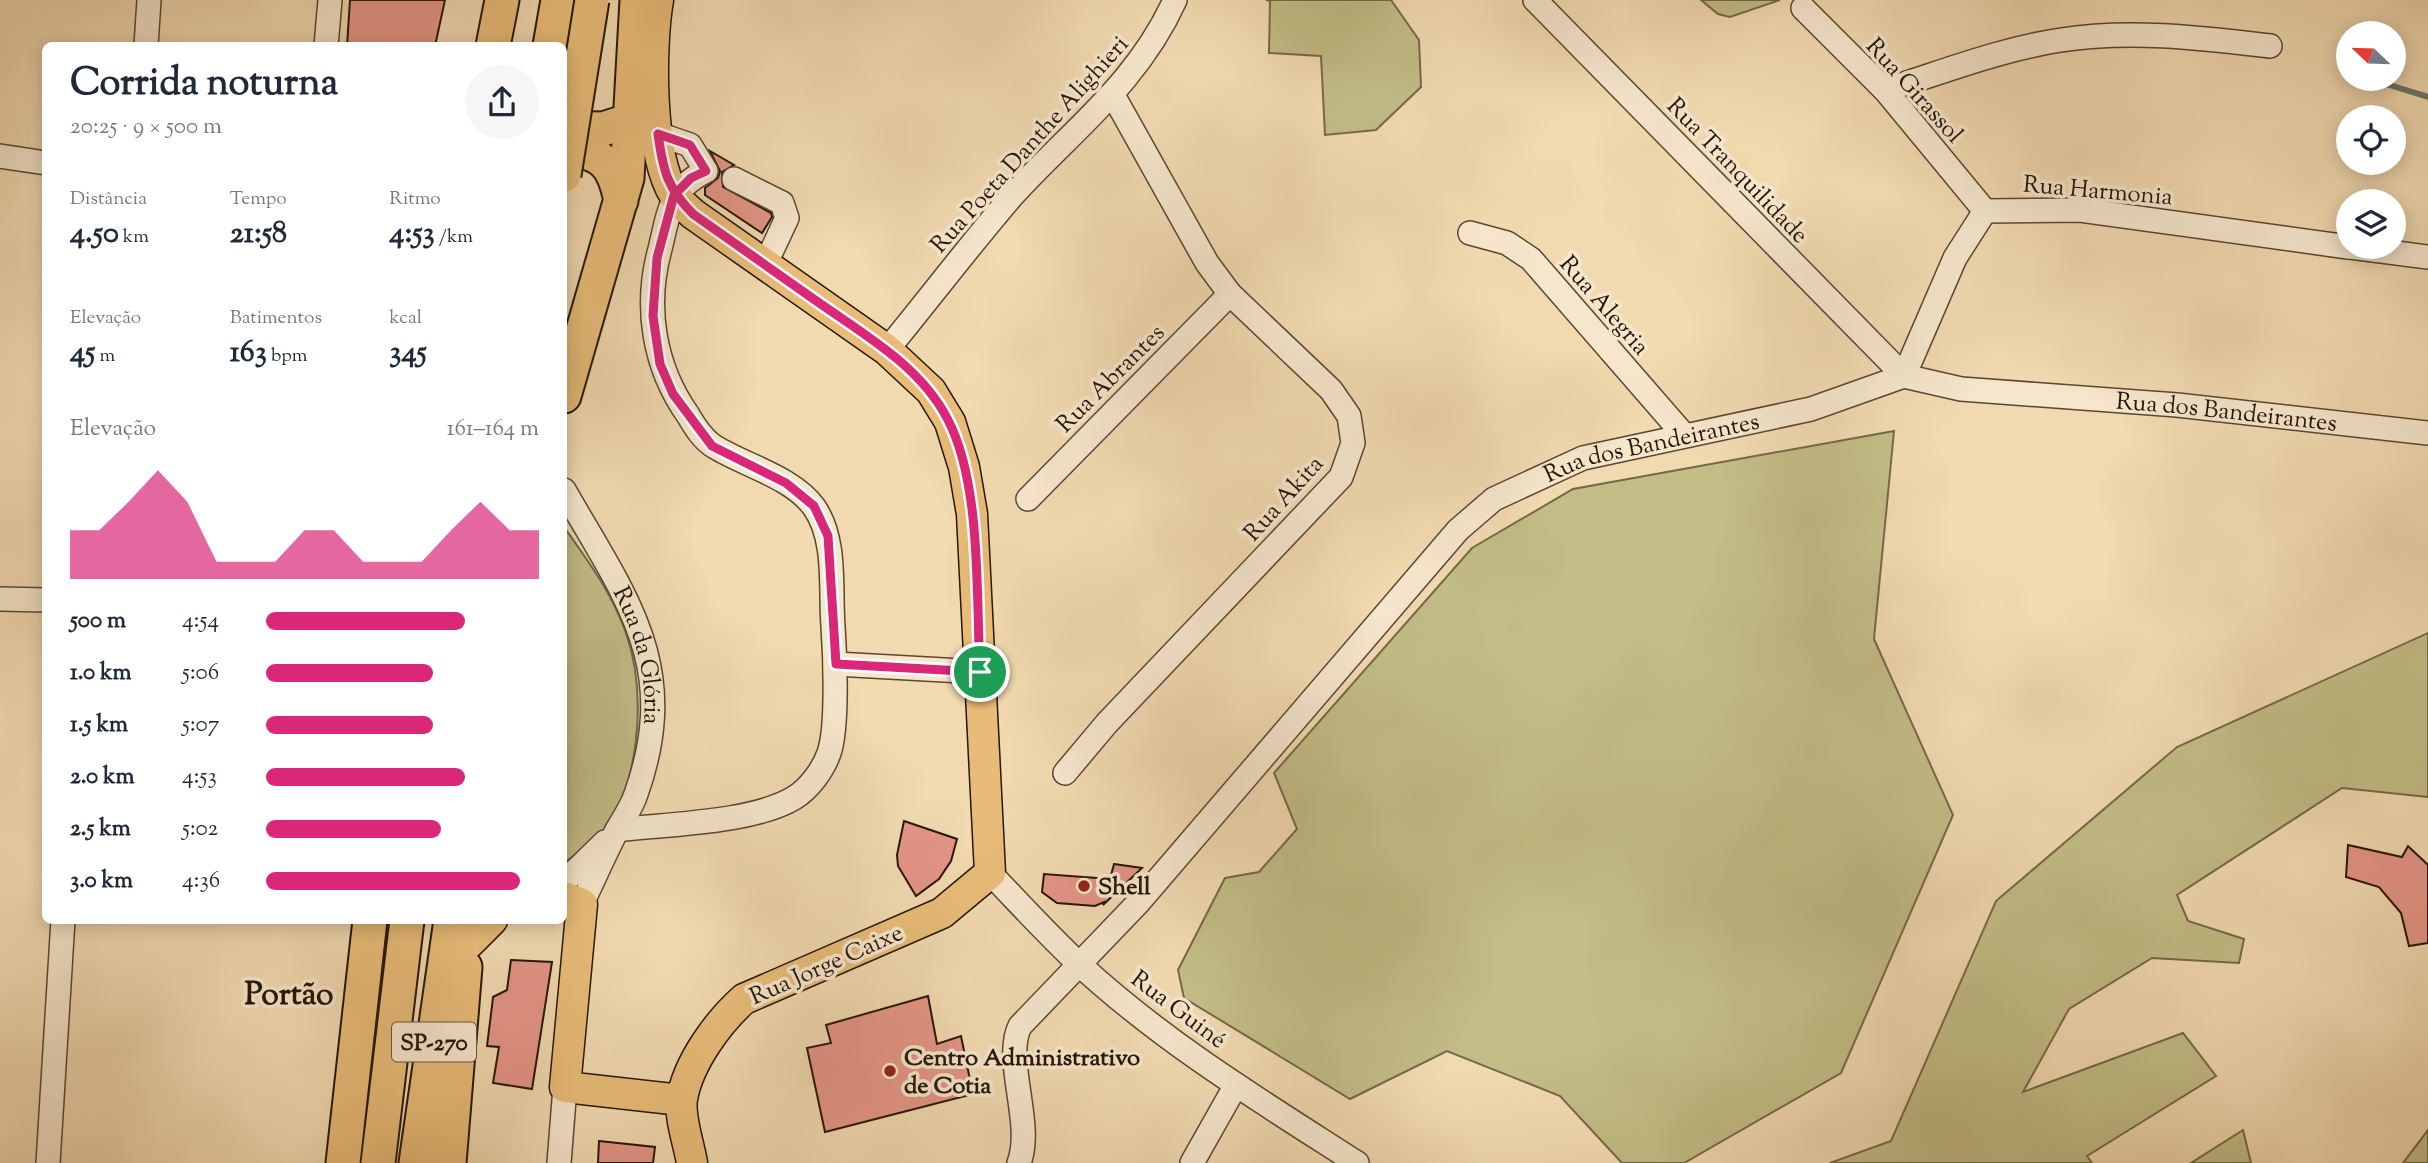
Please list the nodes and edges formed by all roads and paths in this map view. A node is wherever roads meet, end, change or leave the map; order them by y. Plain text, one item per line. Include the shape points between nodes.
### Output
1 (149, 0) edge
2 (330, 0) edge
3 (502, 0) edge
4 (558, 0) edge
5 (592, 0) edge
6 (637, 0) edge
7 (658, 0) edge
8 (1175, 0) edge
9 (1535, 0) edge
10 (1803, 8) dead end
11 (146, 42) edge
12 (327, 42) edge
13 (494, 42) edge
14 (552, 42) edge
15 (2270, 46) dead end
16 (1885, 90) junction
17 (1113, 95) junction
18 (645, 127) junction
19 (567, 128) edge
20 (567, 148) edge
21 (0, 156) edge
22 (567, 156) edge
23 (42, 162) edge
24 (734, 179) dead end
25 (674, 195) junction
26 (621, 203) junction
27 (1984, 211) junction
28 (1470, 233) dead end
29 (2336, 245) edge
30 (2406, 254) edge
31 (2428, 257) edge
32 (765, 265) junction
33 (1230, 294) junction
34 (887, 350) junction
35 (1904, 376) junction
36 (567, 386) edge
37 (2428, 433) edge
38 (1684, 435) junction
39 (567, 495) edge
40 (1028, 499) dead end
41 (0, 599) edge
42 (42, 600) edge
43 (836, 664) junction
44 (980, 672) junction
45 (1065, 773) dead end
46 (617, 830) junction
47 (990, 873) junction
48 (570, 895) edge
49 (63, 924) edge
50 (370, 924) edge
51 (407, 924) edge
52 (472, 926) edge
53 (1080, 965) junction
54 (1237, 1085) junction
55 (565, 1087) junction
56 (681, 1100) junction
57 (48, 1163) edge
58 (343, 1163) edge
59 (378, 1163) edge
60 (416, 1163) edge
61 (449, 1163) edge
62 (559, 1163) edge
63 (692, 1163) edge
64 (1019, 1163) edge
65 (1192, 1163) edge
66 (1357, 1163) edge

1 - 11 street
2 - 12 street
3 - 13 highway
4 - 14 highway
5 - 22 highway, bridge
6 - 18 highway
7 - 18 main road
8 - 17 street, Rua Poeta Danthe Alighieri via 1148,53
9 - 35 street, Rua Tranquilidade
10 - 16 street, Rua Girassol
15 - 16 street via 2133,35 2061,40 1994,55
16 - 27 street, Rua Girassol
17 - 33 street, Rua Akita via 1207,263
17 - 34 street, Rua Poeta Danthe Alighieri via 1011,198
18 - 19 highway
18 - 25 main road
18 - 26 highway
20 - 26 highway via 603,159 611,168
21 - 23 street
24 - 32 street via 782,203 787,218
25 - 32 main road
25 - 43 street via 657,258 653,316 660,364 673,394 712,446 786,483 814,506 828,536
26 - 36 highway
27 - 29 street, Rua Harmonia via 2080,210
27 - 35 street via 1955,258
28 - 38 street, Rua Alegria via 1507,243 1531,260
30 - 31 street, Rua Harmonia
32 - 34 main road
33 - 40 street, Rua Abrantes
33 - 45 street, Rua Akita via 1331,390 1349,416 1353,443 1341,477
34 - 44 main road via 931,391 950,422 964,467 972,514
35 - 37 street, Rua dos Bandeirantes via 1961,389 2177,405
35 - 38 street, Rua dos Bandeirantes via 1811,409
38 - 53 street, Rua dos Bandeirantes via 1583,458 1494,499 1458,530
39 - 46 street, Rua da Glória via 629,604 646,644 654,688 644,769
41 - 42 street
43 - 44 street
43 - 46 street via 830,750 821,771 795,797 758,813
44 - 47 main road
46 - 48 street, Rua da Glória
47 - 53 street, Rua Guiné
47 - 56 main road, Rua Jorge Caixe via 942,913 744,999 723,1018 702,1048
48 - 55 main road
49 - 57 street
50 - 58 highway
51 - 59 highway, SP-270
52 - 60 highway, SP-270
52 - 61 highway
53 - 54 street, Rua Guiné via 1150,1023
53 - 64 street, Rua dos Bandeirantes via 1017,1032 1023,1135
54 - 65 street
54 - 66 street, Rua Guiné
55 - 56 main road
55 - 62 street
56 - 63 main road

